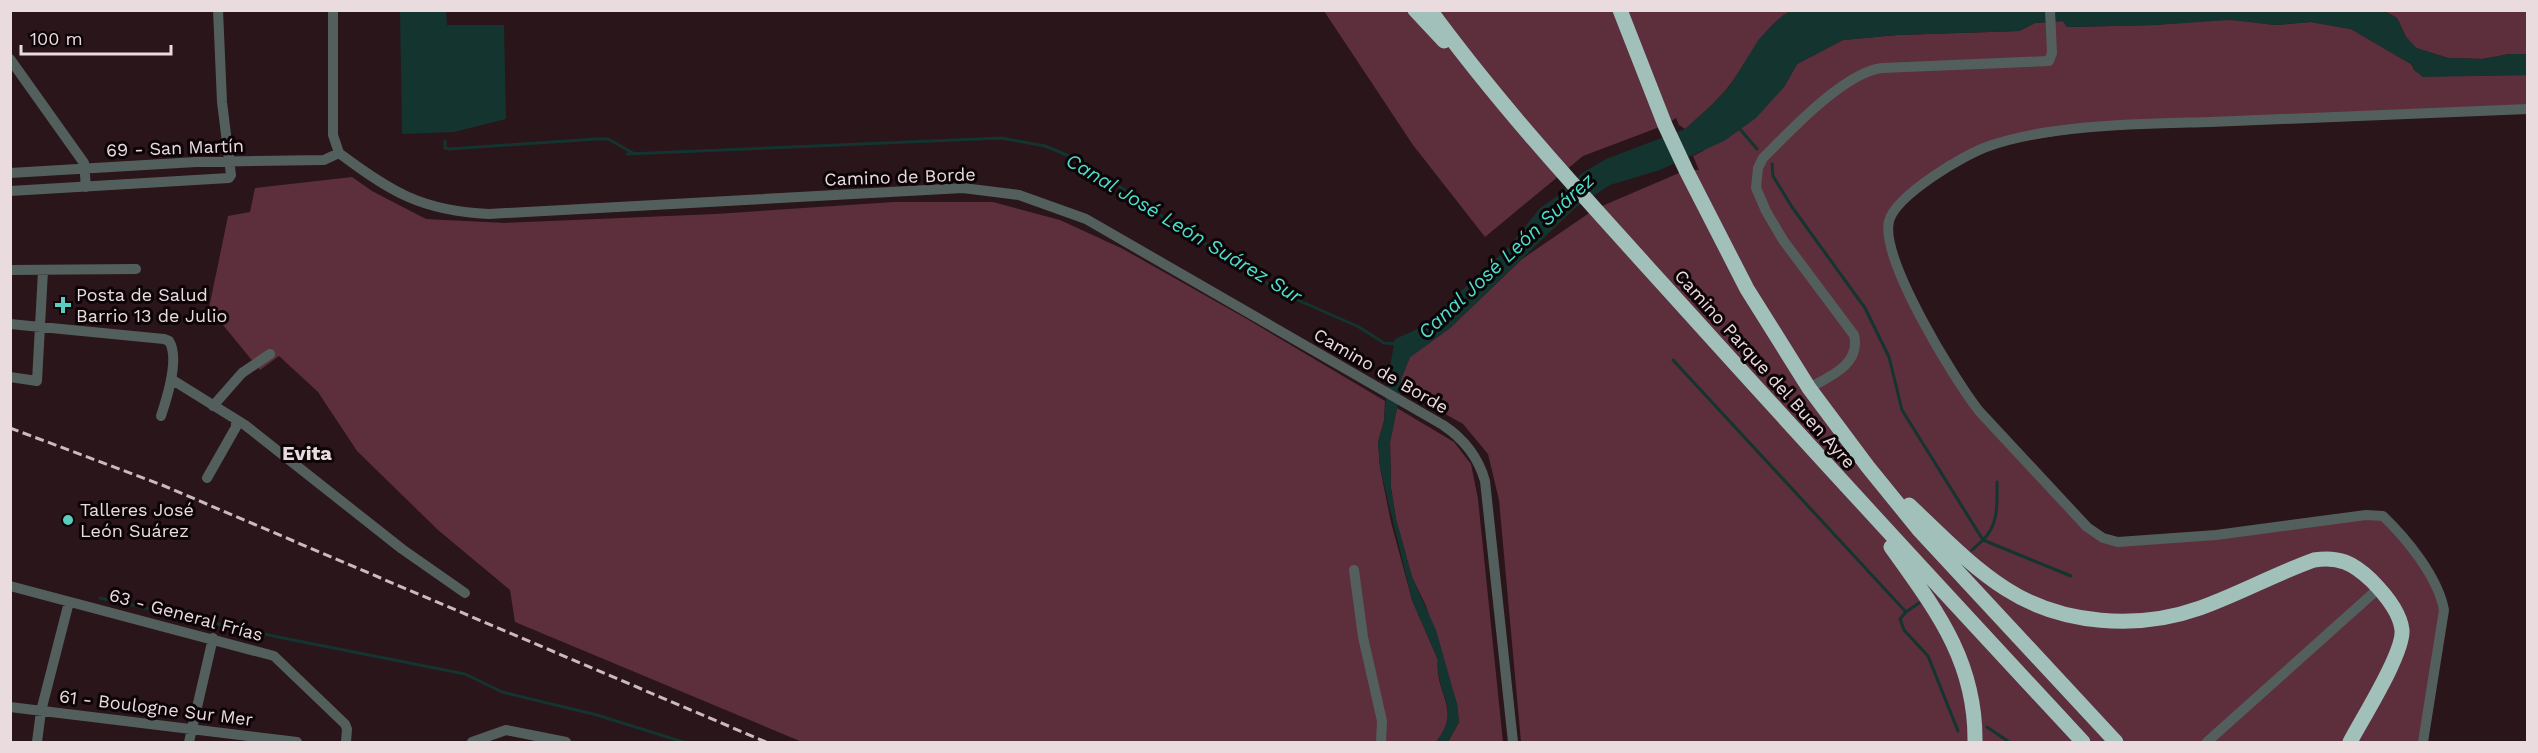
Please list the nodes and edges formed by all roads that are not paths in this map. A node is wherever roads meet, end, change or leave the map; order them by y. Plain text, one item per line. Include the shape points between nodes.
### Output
1 (218, 10) edge
2 (333, 10) edge
3 (1416, 10) edge
4 (1430, 10) edge
5 (1620, 10) edge
6 (2050, 10) edge
7 (10, 59) edge
8 (1470, 63) junction
9 (2528, 109) edge
10 (339, 153) junction
11 (230, 162) junction
12 (85, 168) junction
13 (10, 173) edge
14 (86, 187) junction
15 (10, 192) edge
16 (136, 269) dead end
17 (10, 270) edge
18 (43, 271) junction
19 (10, 324) edge
20 (40, 327) junction
21 (270, 354) dead end
22 (10, 377) edge
23 (171, 379) junction
24 (1809, 388) junction
25 (213, 406) junction
26 (161, 416) dead end
27 (236, 420) junction
28 (1868, 467) junction
29 (207, 478) dead end
30 (1852, 493) junction
31 (1354, 570) dead end
32 (10, 586) edge
33 (2379, 588) junction
34 (465, 593) dead end
35 (69, 602) junction
36 (213, 638) junction
37 (10, 707) edge
38 (41, 711) junction
39 (192, 729) junction
40 (37, 742) edge
41 (189, 742) edge
42 (297, 742) edge
43 (346, 742) edge
44 (472, 742) edge
45 (566, 742) edge
46 (1381, 742) edge
47 (1513, 742) edge
48 (1975, 742) edge
49 (2083, 742) edge
50 (2116, 742) edge
51 (2207, 742) edge
52 (2350, 742) edge
53 (2423, 742) edge

1 - 11 street via 222,102
2 - 10 street via 333,135
3 - 8 highway via 1444,42
4 - 8 highway, Camino Parque del Buen Ayre
5 - 24 highway, Camino Parque del Buen Ayre via 1686,170 1747,289
6 - 24 street via 2049,61 1882,68 1856,76 1763,158 1756,188 1766,211 1856,342 1850,361
7 - 12 street
8 - 30 highway, Camino Parque del Buen Ayre via 1561,172
9 - 53 street via 2126,125 2043,134 1988,146 1949,166 1904,197 1890,220 1892,254 1909,295 1965,393 2087,527 2103,538 2118,542 2216,535 2366,514 2383,516 2391,523 2441,592 2444,610
10 - 11 street, 69 - San Martín via 324,160
10 - 47 street, Camino de Borde via 414,201 463,213 978,189 1019,195 1072,212 1110,231 1467,444 1485,481
11 - 12 street, 69 - San Martín
11 - 14 street, 69 - San Martín via 229,178
12 - 13 street, 69 - San Martín
12 - 14 street
14 - 15 street, 69 - San Martín
16 - 18 street
17 - 18 street
18 - 20 street
19 - 20 street
20 - 22 street via 37,381
20 - 23 street via 164,339 172,345
21 - 25 street via 242,373
23 - 25 street
23 - 26 street
24 - 28 highway, Camino Parque del Buen Ayre
25 - 27 street
27 - 29 street via 236,427
27 - 34 street
28 - 33 highway via 1971,563 2007,589 2065,613 2117,621 2163,618 2201,608 2298,566 2328,558 2344,560 2359,568
28 - 50 highway, Camino Parque del Buen Ayre via 1920,531
30 - 48 highway via 1948,631 1973,700
30 - 49 highway, Camino Parque del Buen Ayre
31 - 46 street via 1363,637 1382,721
32 - 35 street, 63 - General Frías
33 - 51 street
33 - 52 highway via 2397,615 2401,642
35 - 36 street, 63 - General Frías
35 - 38 street
36 - 39 street
36 - 43 street, 63 - General Frías via 274,656 345,724
37 - 38 street, 61 - Boulogne Sur Mer
38 - 39 street, 61 - Boulogne Sur Mer
38 - 40 street
39 - 41 street
39 - 42 street, 61 - Boulogne Sur Mer
44 - 45 street via 506,730

